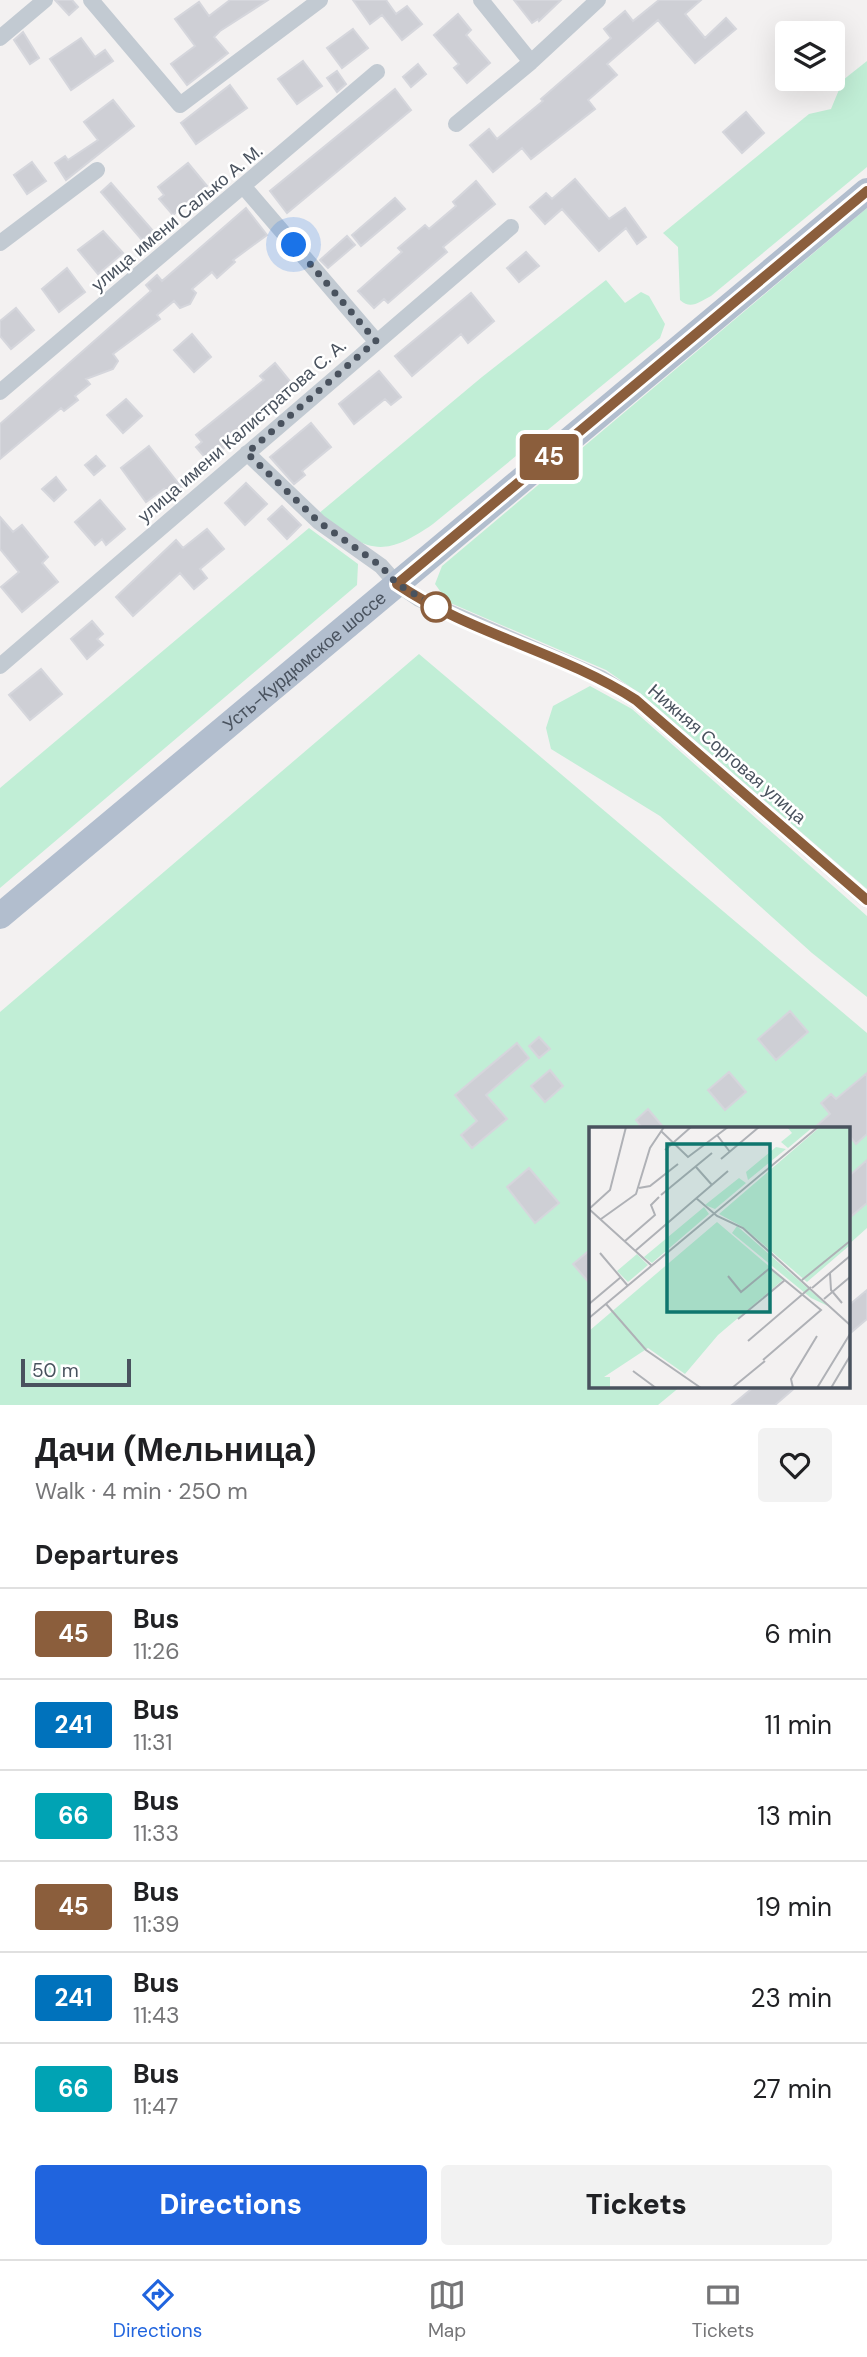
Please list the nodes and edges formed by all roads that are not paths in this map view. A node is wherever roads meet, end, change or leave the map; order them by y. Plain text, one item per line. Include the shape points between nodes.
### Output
1 (45, 0) edge
2 (91, 0) edge
3 (320, 0) edge
4 (481, 0) edge
5 (598, 0) edge
6 (0, 38) edge
7 (531, 62) junction
8 (377, 72) dead end
9 (456, 124) dead end
10 (97, 170) dead end
11 (244, 187) junction
12 (867, 191) edge
13 (511, 227) dead end
14 (0, 243) edge
15 (376, 341) junction
16 (0, 392) edge
17 (247, 453) junction
18 (397, 584) junction
19 (0, 666) edge
20 (867, 900) edge
21 (0, 916) edge

1 - 6 street
2 - 3 street via 180,105
4 - 7 street
5 - 7 street
7 - 9 street
8 - 11 street, улица имени Салько А. М.
10 - 14 street
11 - 15 street
11 - 16 street, улица имени Салько А. М.
12 - 18 main road, Усть-Курдюмское шоссе
13 - 15 street, улица имени Калистратова С. А.
15 - 17 street, улица имени Калистратова С. А.
17 - 18 street, Нижняя Сорговая улица via 319,522 381,566
17 - 19 street, улица имени Калистратова С. А.
18 - 20 street, Нижняя Сорговая улица via 439,608 601,678 636,700
18 - 21 main road, Усть-Курдюмское шоссе

